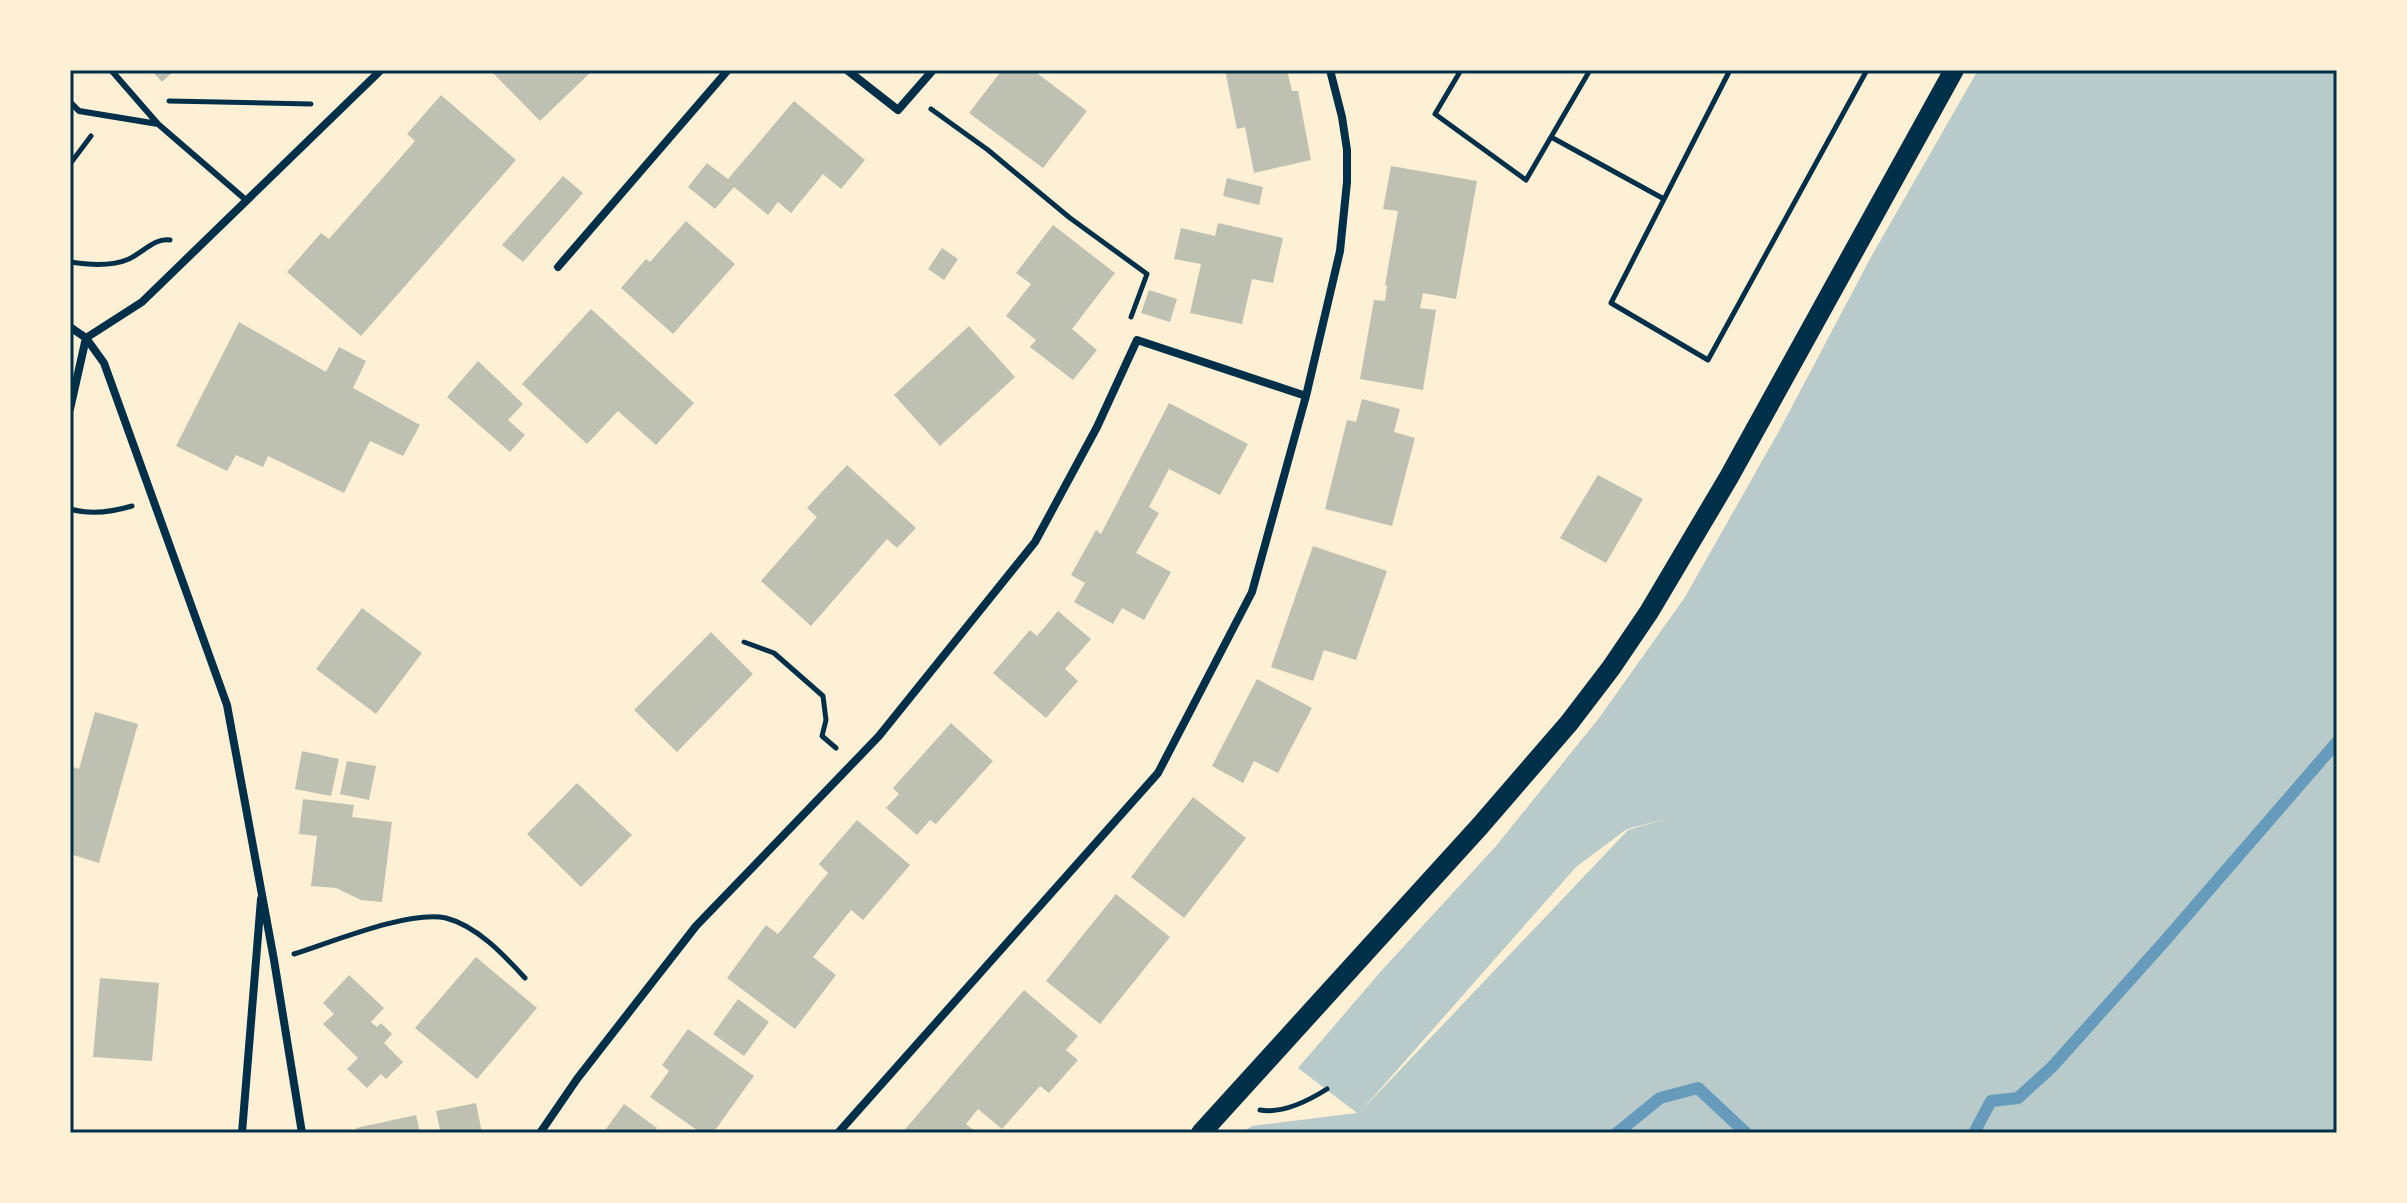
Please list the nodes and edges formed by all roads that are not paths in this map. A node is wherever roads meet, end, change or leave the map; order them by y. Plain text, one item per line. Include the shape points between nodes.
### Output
1 (111, 70) edge
2 (381, 70) edge
3 (728, 70) edge
4 (847, 70) edge
5 (933, 70) edge
6 (1330, 70) edge
7 (1954, 70) edge
8 (70, 102) edge
9 (158, 124) junction
10 (246, 200) junction
11 (558, 267) dead end
12 (70, 327) edge
13 (86, 338) junction
14 (1306, 396) junction
15 (70, 409) edge
16 (262, 891) junction
17 (242, 1133) edge
18 (302, 1133) edge
19 (540, 1133) edge
20 (838, 1133) edge
21 (1201, 1133) edge

1 - 9 lane
2 - 10 street
3 - 11 street
4 - 5 street via 898,110
6 - 14 street via 1342,117 1347,182 1340,251
7 - 21 main road via 1729,477 1611,668 1480,826
8 - 9 lane via 79,111
9 - 10 lane
10 - 13 street via 142,302
12 - 13 street
13 - 15 street
13 - 16 street via 104,363 227,705
14 - 19 street via 1137,340 1035,542 879,736 696,926
14 - 20 street via 1252,592 1158,773
16 - 17 street
16 - 18 street

